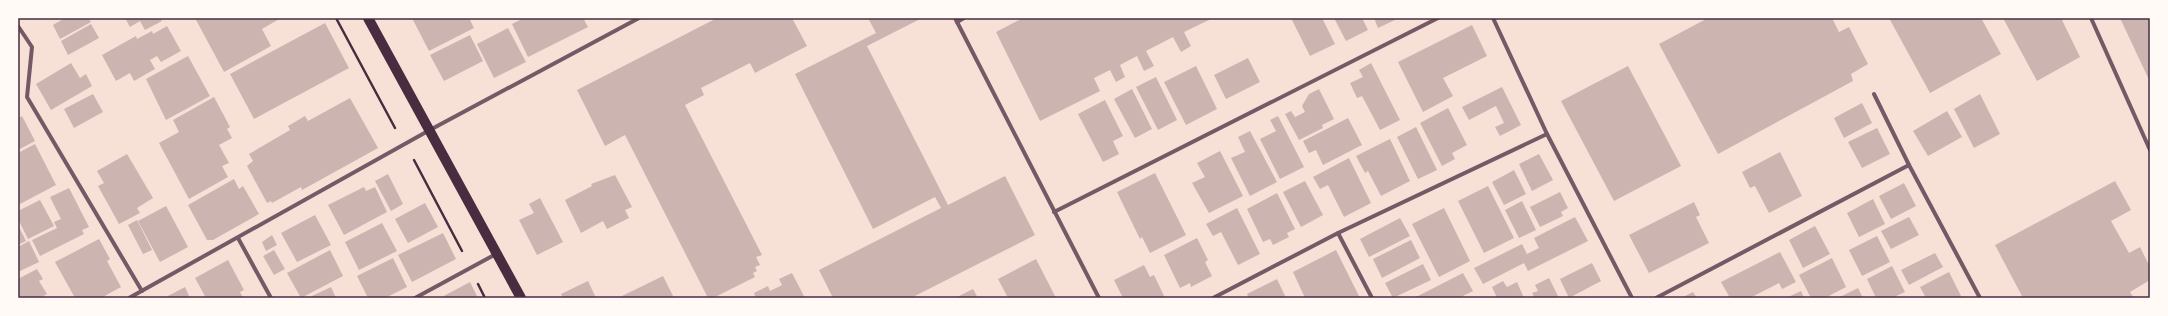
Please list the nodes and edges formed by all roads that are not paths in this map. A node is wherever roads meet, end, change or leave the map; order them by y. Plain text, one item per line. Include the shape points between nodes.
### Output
1 (368, 18) edge
2 (639, 18) edge
3 (964, 18) edge
4 (1438, 18) edge
5 (1493, 18) edge
6 (2091, 18) edge
7 (956, 20) edge
8 (18, 26) edge
9 (1874, 94) dead end
10 (428, 131) junction
11 (1547, 134) junction
12 (2150, 150) edge
13 (1909, 165) junction
14 (1054, 212) junction
15 (1338, 233) junction
16 (238, 238) junction
17 (498, 253) junction
18 (142, 291) junction
19 (129, 298) edge
20 (271, 298) edge
21 (415, 298) edge
22 (521, 298) edge
23 (1099, 298) edge
24 (1213, 298) edge
25 (1372, 298) edge
26 (1632, 298) edge
27 (1656, 298) edge
28 (1980, 298) edge

1 - 10 main road
2 - 10 street
3 - 7 street
4 - 14 street
5 - 11 street
6 - 12 street
7 - 14 street
8 - 18 street via 32,47 28,96
9 - 13 street
10 - 16 street
10 - 17 main road
11 - 15 street
11 - 26 street
13 - 27 street
13 - 28 street
14 - 23 street
15 - 24 street
15 - 25 street
16 - 18 street
16 - 20 street
17 - 21 street
17 - 22 main road
18 - 19 street

